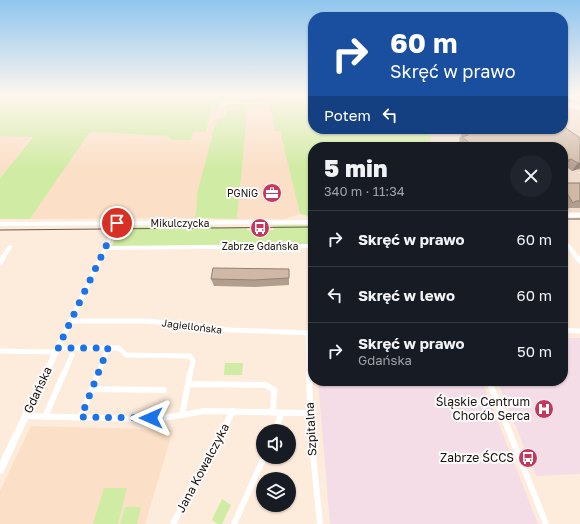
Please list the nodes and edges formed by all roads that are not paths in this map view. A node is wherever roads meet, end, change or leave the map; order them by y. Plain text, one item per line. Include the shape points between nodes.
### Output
1 (580, 215) edge
2 (568, 216) edge
3 (308, 222) edge
4 (117, 223) junction
5 (0, 224) edge
6 (568, 245) edge
7 (308, 246) edge
8 (10, 247) dead end
9 (105, 248) junction
10 (580, 261) edge
11 (0, 263) edge
12 (71, 321) junction
13 (568, 330) edge
14 (580, 331) edge
15 (308, 333) edge
16 (108, 348) junction
17 (57, 350) junction
18 (0, 351) edge
19 (72, 355) dead end
20 (188, 384) junction
21 (310, 386) edge
22 (491, 386) edge
23 (92, 389) junction
24 (164, 390) dead end
25 (233, 411) junction
26 (273, 412) junction
27 (281, 413) junction
28 (310, 413) junction
29 (182, 415) junction
30 (26, 416) junction
31 (45, 417) junction
32 (81, 417) junction
33 (278, 424) edge
34 (261, 464) edge
35 (0, 470) edge
36 (173, 524) edge
37 (234, 524) edge
38 (320, 524) edge
39 (546, 524) edge

1 - 2 main road
3 - 4 main road, Mikulczycka
4 - 5 main road, Mikulczycka
4 - 9 street, Gdańska
6 - 10 street
7 - 9 street
8 - 11 street
9 - 12 street, Gdańska
12 - 15 street, Jagiellońska via 153,322 231,330
12 - 17 street, Gdańska
13 - 14 street
16 - 17 street
16 - 20 street via 119,348 126,355 190,356 193,361
16 - 23 street
17 - 18 street
17 - 30 street, Gdańska
19 - 31 street
20 - 26 street via 266,385 274,390
20 - 29 street
21 - 28 street, Szpitalna
22 - 39 street
23 - 24 street
23 - 32 street
25 - 26 street, Jana Kowalczyka
25 - 29 street, Jana Kowalczyka via 205,411
25 - 36 street, Jana Kowalczyka
26 - 27 street, Jana Kowalczyka
27 - 28 street, Jana Kowalczyka
27 - 33 street
28 - 38 street, Szpitalna
29 - 32 street, Jana Kowalczyka via 142,419
30 - 31 street, Jana Kowalczyka
30 - 35 street, Gdańska
31 - 32 street, Jana Kowalczyka
34 - 37 street

